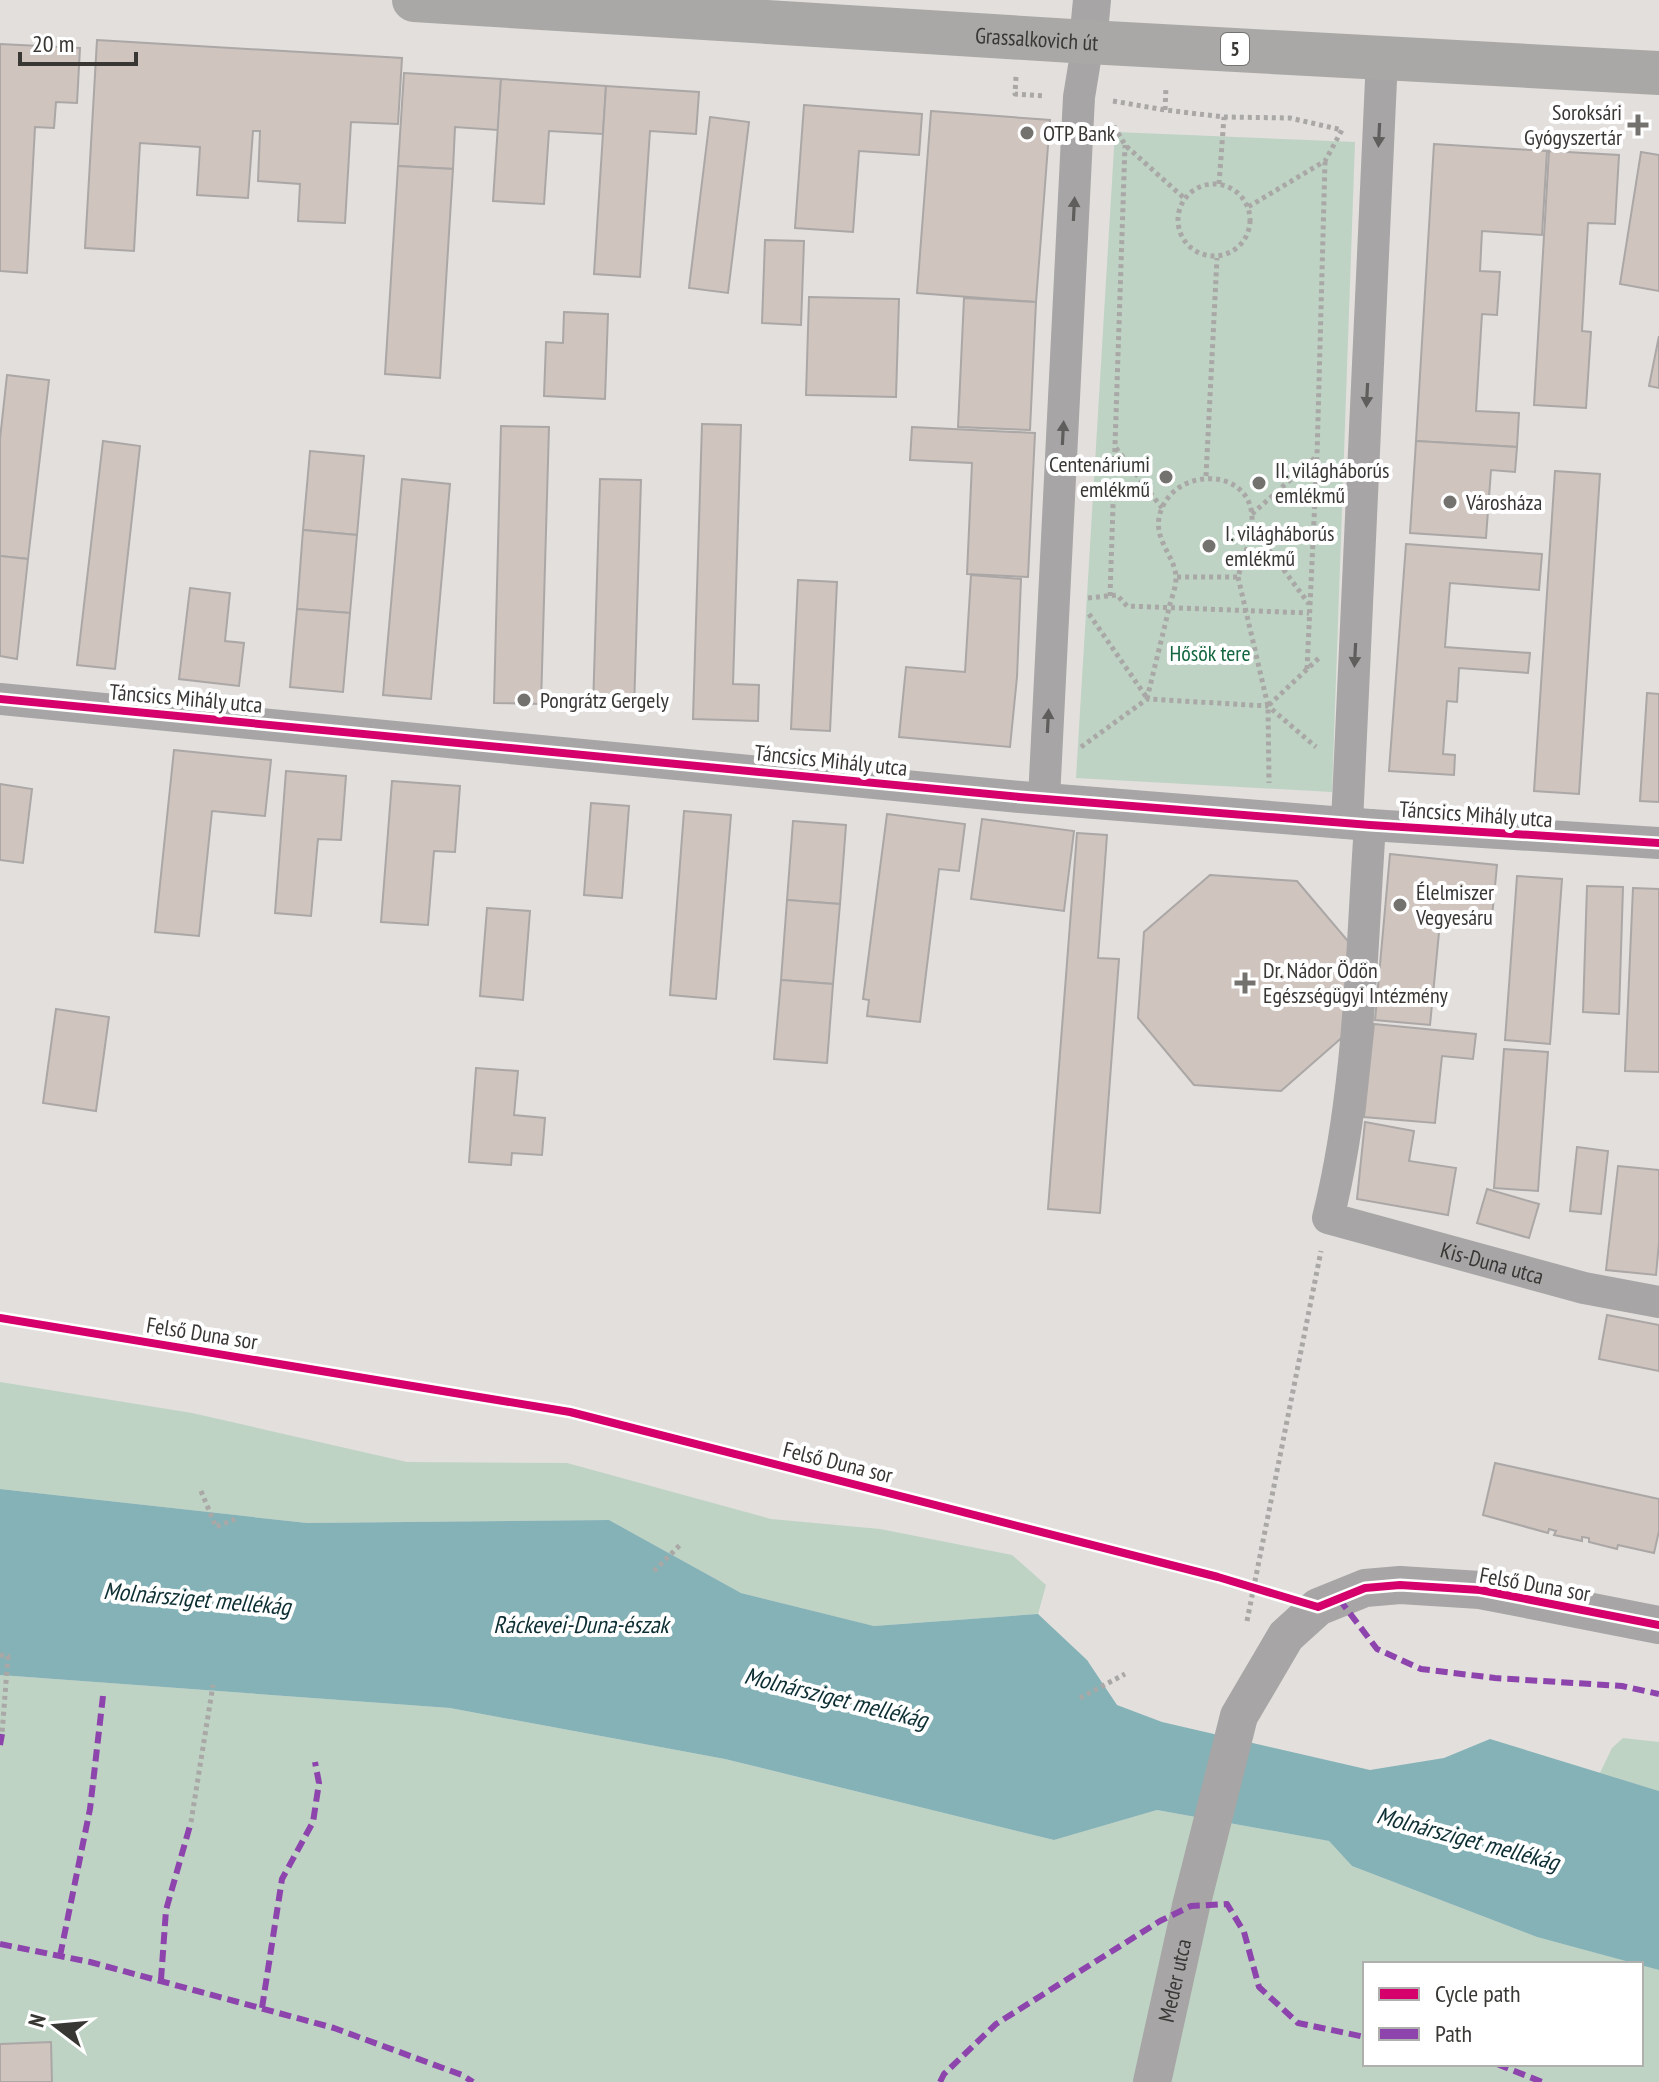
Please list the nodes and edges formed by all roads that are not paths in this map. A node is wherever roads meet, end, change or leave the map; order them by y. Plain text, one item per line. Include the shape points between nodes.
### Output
1 (414, 0) edge
2 (1090, 21) edge
3 (1382, 58) junction
4 (1659, 73) edge
5 (0, 699) edge
6 (1044, 799) junction
7 (1358, 824) junction
8 (1659, 843) edge
9 (1659, 1302) edge
10 (1659, 1625) edge
11 (1239, 1716) joint
12 (1152, 2082) edge

1 - 2 main road, Grassalkovich út / 5
2 - 3 main road, Grassalkovich út / 5
6 -> 2 street
3 - 4 main road, Grassalkovich út / 5
3 -> 7 street via 1349,777
5 - 6 street, Táncsics Mihály utca
6 - 7 street, Táncsics Mihály utca
7 - 8 street, Táncsics Mihály utca
7 - 9 street, Kis-Duna utca via 1354,1057 1341,1165 1328,1218 1584,1288
10 - 11 street, Felső Duna sor via 1480,1590 1365,1588 1318,1607 1286,1636
11 - 12 street, Meder utca

